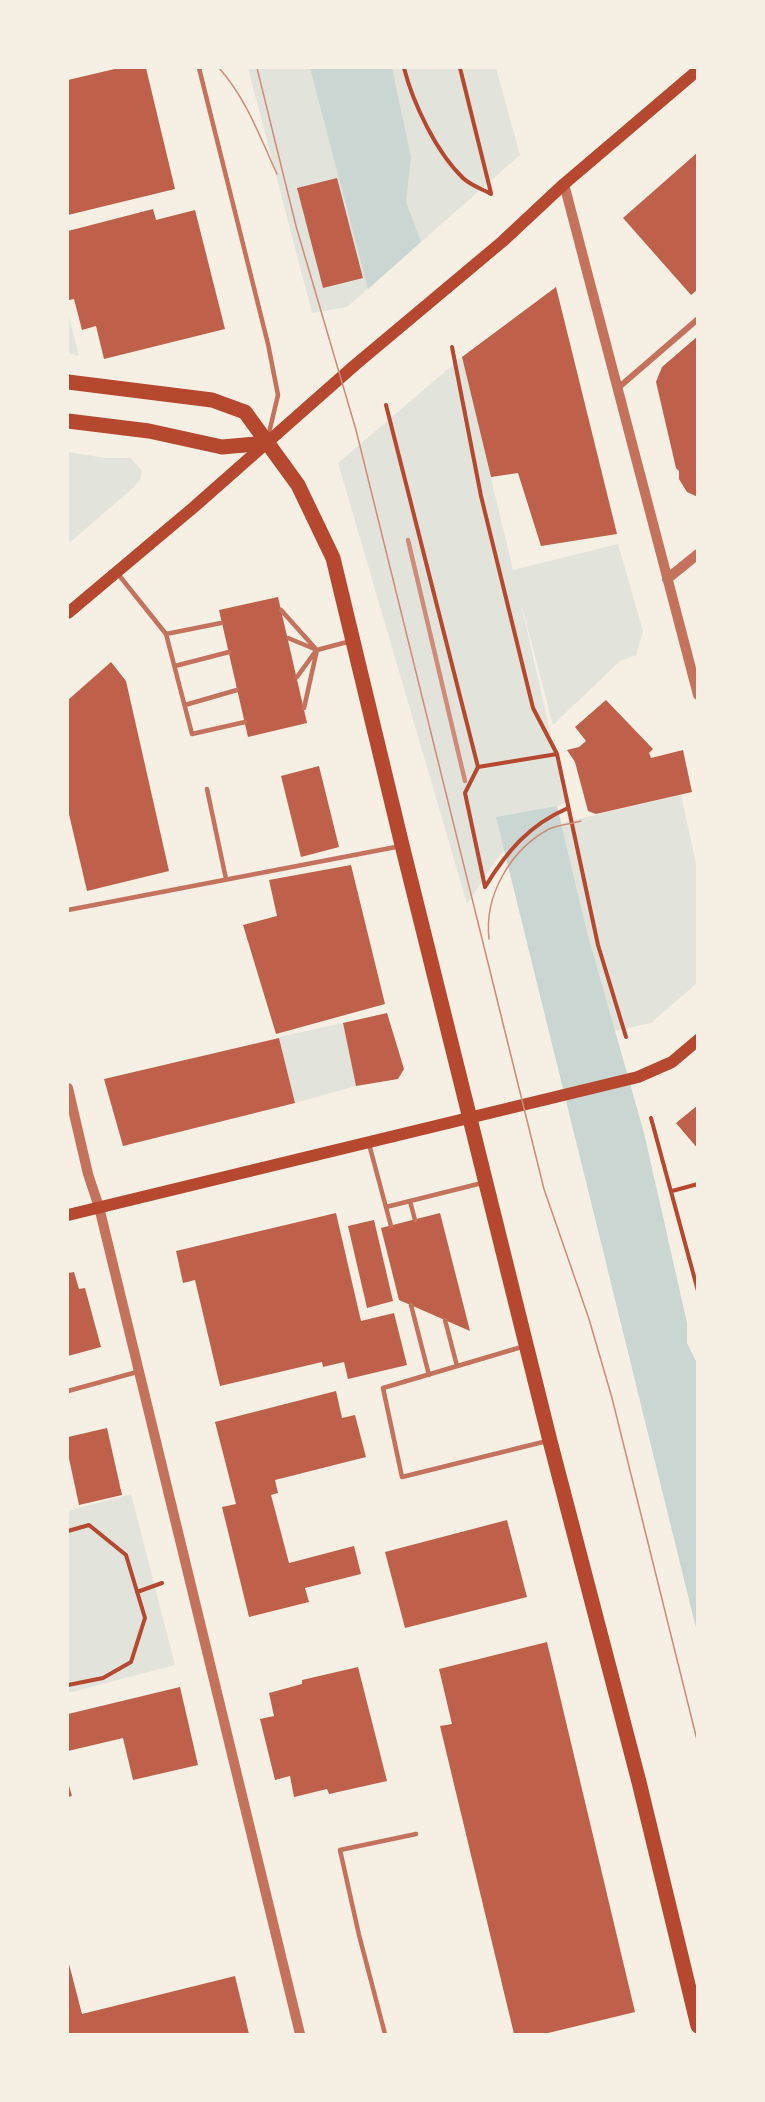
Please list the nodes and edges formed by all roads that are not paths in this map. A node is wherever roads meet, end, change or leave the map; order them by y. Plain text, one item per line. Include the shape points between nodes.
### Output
1 (199, 68) edge
2 (698, 70) edge
3 (564, 184) junction
4 (698, 319) edge
5 (68, 382) edge
6 (617, 389) junction
7 (68, 421) edge
8 (267, 443) junction
9 (698, 554) edge
10 (116, 572) junction
11 (667, 579) junction
12 (281, 610) dead end
13 (68, 613) edge
14 (221, 623) dead end
15 (166, 634) junction
16 (288, 638) dead end
17 (353, 641) junction
18 (316, 650) junction
19 (228, 652) dead end
20 (175, 666) junction
21 (297, 677) dead end
22 (237, 690) dead end
23 (698, 695) edge
24 (185, 705) junction
25 (304, 708) dead end
26 (245, 722) dead end
27 (207, 789) dead end
28 (402, 845) junction
29 (226, 879) junction
30 (68, 910) edge
31 (698, 1040) edge
32 (68, 1088) edge
33 (470, 1117) junction
34 (368, 1142) junction
35 (486, 1182) junction
36 (410, 1201) junction
37 (99, 1207) junction
38 (386, 1207) junction
39 (68, 1215) edge
40 (415, 1220) dead end
41 (391, 1226) dead end
42 (411, 1305) dead end
43 (445, 1320) dead end
44 (528, 1345) junction
45 (457, 1366) junction
46 (138, 1372) junction
47 (429, 1374) junction
48 (68, 1391) edge
49 (550, 1441) junction
50 (416, 1834) dead end
51 (698, 2026) edge
52 (300, 2034) edge
53 (385, 2034) edge

1 - 8 lane via 278,395
2 - 3 main road
3 - 6 street
3 - 8 main road
4 - 6 street
5 - 8 main road via 212,400 245,412
6 - 11 street
7 - 8 main road via 149,431 222,447
8 - 10 main road
8 - 17 main road via 298,485 333,558
9 - 11 street
10 - 13 main road
10 - 15 lane
11 - 23 street
12 - 18 lane
14 - 15 lane
15 - 20 lane
16 - 18 lane
17 - 18 lane
17 - 28 main road
18 - 21 lane
18 - 25 lane
19 - 20 lane
20 - 24 lane
22 - 24 lane
24 - 26 lane via 192,734
27 - 29 lane
28 - 29 lane
28 - 33 main road
29 - 30 lane
31 - 33 main road via 672,1062 650,1073
32 - 37 street
33 - 34 main road
33 - 35 main road
34 - 37 main road
34 - 38 lane
35 - 36 lane
35 - 44 main road
36 - 38 lane
36 - 40 lane
37 - 39 main road
37 - 46 street
38 - 41 lane
42 - 47 lane
43 - 45 lane
44 - 45 lane
44 - 49 main road
45 - 47 lane
46 - 48 lane
46 - 52 street
47 - 49 lane via 383,1388 402,1477
49 - 51 main road
50 - 53 lane via 340,1850

